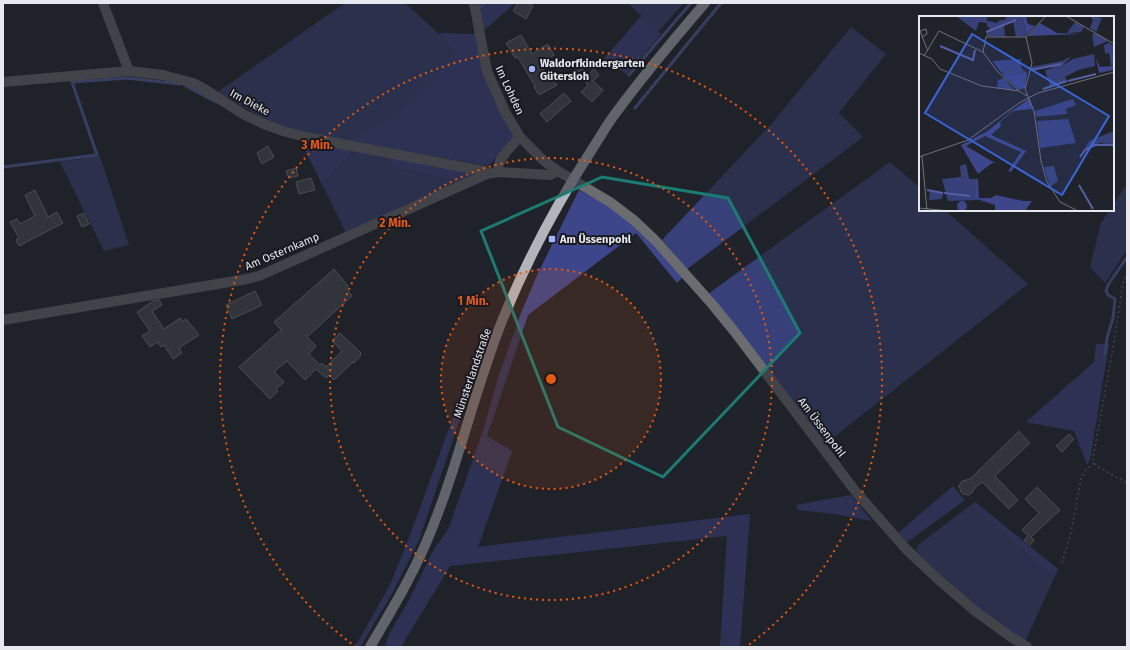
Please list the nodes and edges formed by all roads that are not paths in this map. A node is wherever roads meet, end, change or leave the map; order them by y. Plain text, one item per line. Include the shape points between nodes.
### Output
1 (103, 3) edge
2 (474, 3) edge
3 (705, 3) edge
4 (129, 71) junction
5 (3, 82) edge
6 (520, 137) junction
7 (558, 171) junction
8 (498, 172) junction
9 (487, 174) junction
10 (572, 180) junction
11 (3, 320) edge
12 (370, 647) edge
13 (1027, 647) edge

1 - 4 street
2 - 6 street, Im Lohden via 486,71
3 - 10 main road, Münsterlandstraße via 614,116
4 - 5 street, Im Dieke
4 - 9 street, Im Dieke via 163,75 192,83 243,114 305,138 484,171
6 - 7 street, Im Lohden
6 - 8 street via 502,157
7 - 8 street, Am Osternkamp via 550,175
7 - 10 street, Im Lohden
8 - 9 street, Am Osternkamp
9 - 11 street, Am Osternkamp via 259,276
10 - 12 main road, Münsterlandstraße via 534,251 502,321 426,543 400,597
10 - 13 street, Am Üssenpohl via 610,202 635,221 712,304 856,492 906,549 975,611

